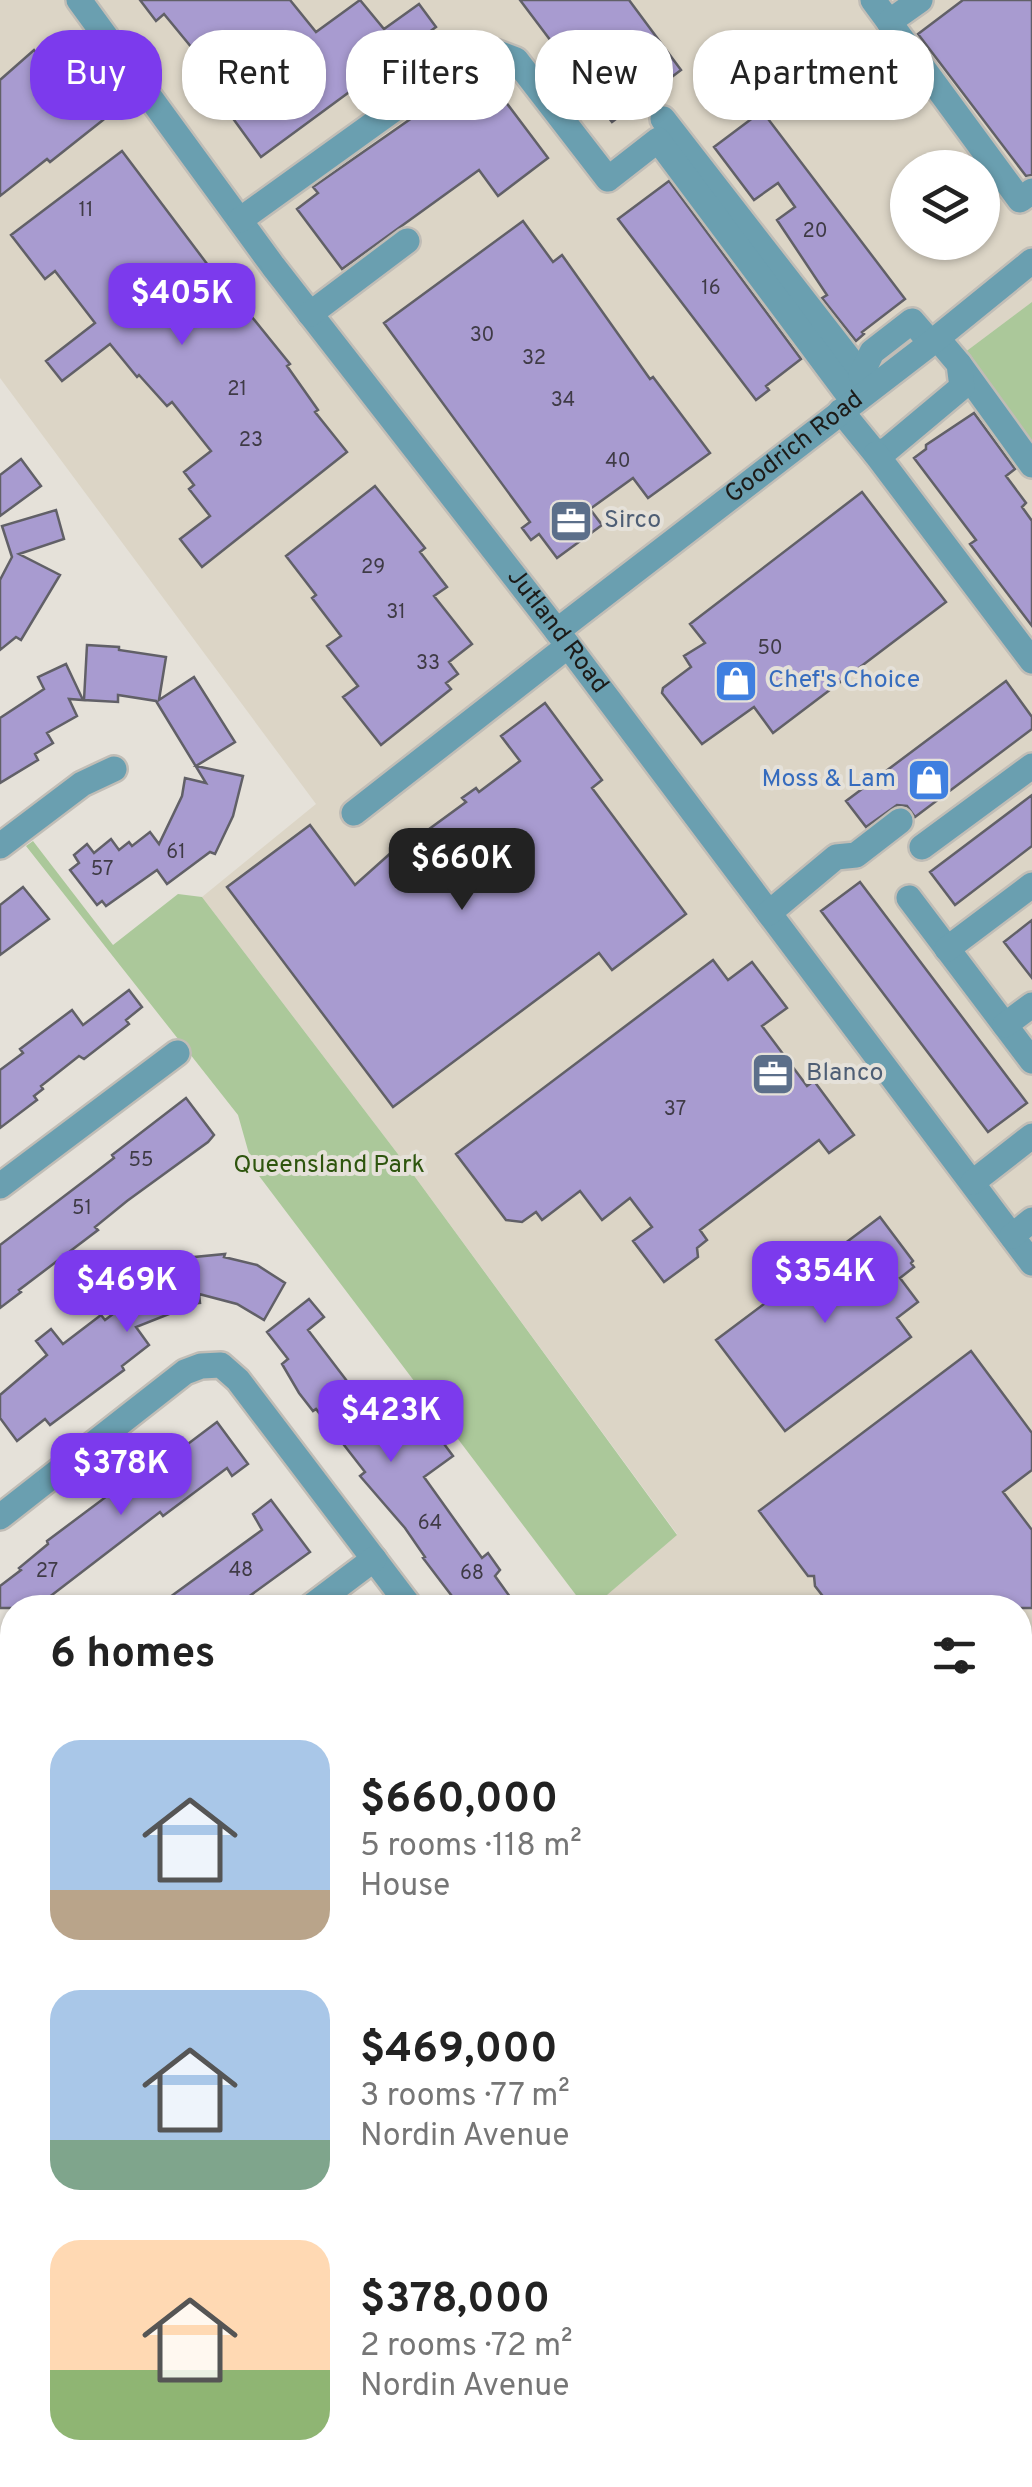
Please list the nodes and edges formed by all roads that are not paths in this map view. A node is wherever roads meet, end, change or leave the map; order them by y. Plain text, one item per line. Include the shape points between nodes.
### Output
1 (79, 0) edge
2 (873, 0) edge
3 (920, 0) edge
4 (890, 22) junction
5 (663, 120) dead end
6 (1032, 191) edge
7 (240, 220) junction
8 (407, 240) dead end
9 (1032, 261) edge
10 (310, 314) junction
11 (934, 341) junction
12 (959, 364) junction
13 (857, 394) junction
14 (876, 454) junction
15 (1032, 465) edge
16 (562, 639) junction
17 (1032, 661) edge
18 (1032, 766) edge
19 (114, 769) dead end
20 (354, 813) dead end
21 (900, 821) dead end
22 (0, 846) edge
23 (922, 847) dead end
24 (1032, 885) edge
25 (909, 898) dead end
26 (770, 913) junction
27 (947, 949) junction
28 (1032, 1005) edge
29 (1005, 1025) junction
30 (177, 1054) dead end
31 (1032, 1061) edge
32 (1032, 1136) edge
33 (973, 1182) junction
34 (0, 1186) edge
35 (1022, 1228) edge
36 (1032, 1263) edge
37 (0, 1518) edge
38 (374, 1559) junction
39 (326, 1595) edge
40 (400, 1595) edge

1 - 7 street, Jutland Road
2 - 4 street
3 - 4 street
4 - 6 street via 1020,200
5 - 13 street
7 - 10 street, Jutland Road
7 - 13 street via 446,71 494,52 516,60 608,179 658,140
8 - 10 street
9 - 11 street, Goodrich Road
10 - 16 street, Jutland Road
11 - 12 street
11 - 13 street, Goodrich Road
12 - 14 street via 962,387
12 - 15 street
13 - 14 street
13 - 16 street, Goodrich Road
14 - 17 street
16 - 20 street, Goodrich Road
16 - 26 street, Jutland Road
18 - 23 street
19 - 22 street via 82,784
21 - 26 street via 856,855 836,857
24 - 27 street
25 - 27 street
26 - 33 street, Jutland Road
27 - 29 street
28 - 29 street
29 - 31 street
30 - 34 street
32 - 33 street
33 - 35 street, Jutland Road
35 - 36 street, Jutland Road
37 - 38 street via 184,1372 221,1365
38 - 39 street
38 - 40 street

